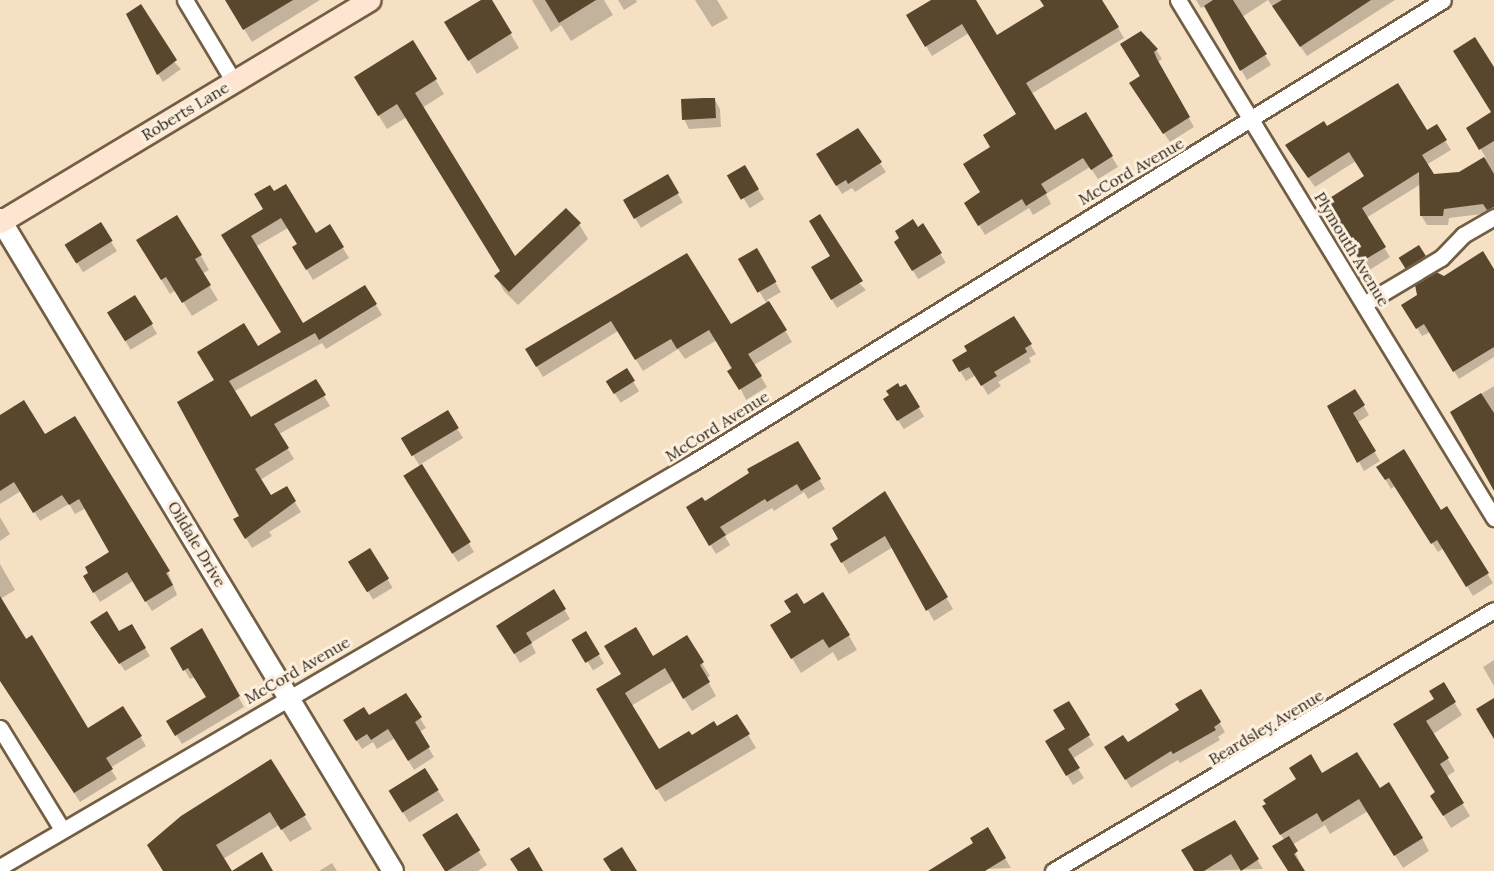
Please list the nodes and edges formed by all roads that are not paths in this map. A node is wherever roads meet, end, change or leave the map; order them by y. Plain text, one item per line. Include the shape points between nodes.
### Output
1 (185, 0) edge
2 (370, 0) edge
3 (1178, 0) edge
4 (1443, 0) edge
5 (234, 82) junction
6 (1253, 121) junction
7 (1494, 217) edge
8 (1, 221) edge
9 (1364, 304) junction
10 (1494, 518) edge
11 (1494, 610) edge
12 (288, 695) junction
13 (0, 728) edge
14 (62, 830) junction
15 (0, 867) edge
16 (393, 871) edge
17 (1053, 871) edge

1 - 5 street
2 - 5 main road, Roberts Lane
3 - 6 street, Plymouth Avenue
4 - 6 street, McCord Avenue
5 - 8 main road, Roberts Lane
6 - 9 street, Plymouth Avenue
6 - 12 street, McCord Avenue via 1111,203 692,464
7 - 9 street via 1463,235 1441,258
8 - 12 street, Oildale Drive
9 - 10 street, Plymouth Avenue
11 - 17 street, Beardsley Avenue
12 - 14 street, McCord Avenue
12 - 16 street, Oildale Drive
13 - 14 street
14 - 15 street, McCord Avenue

